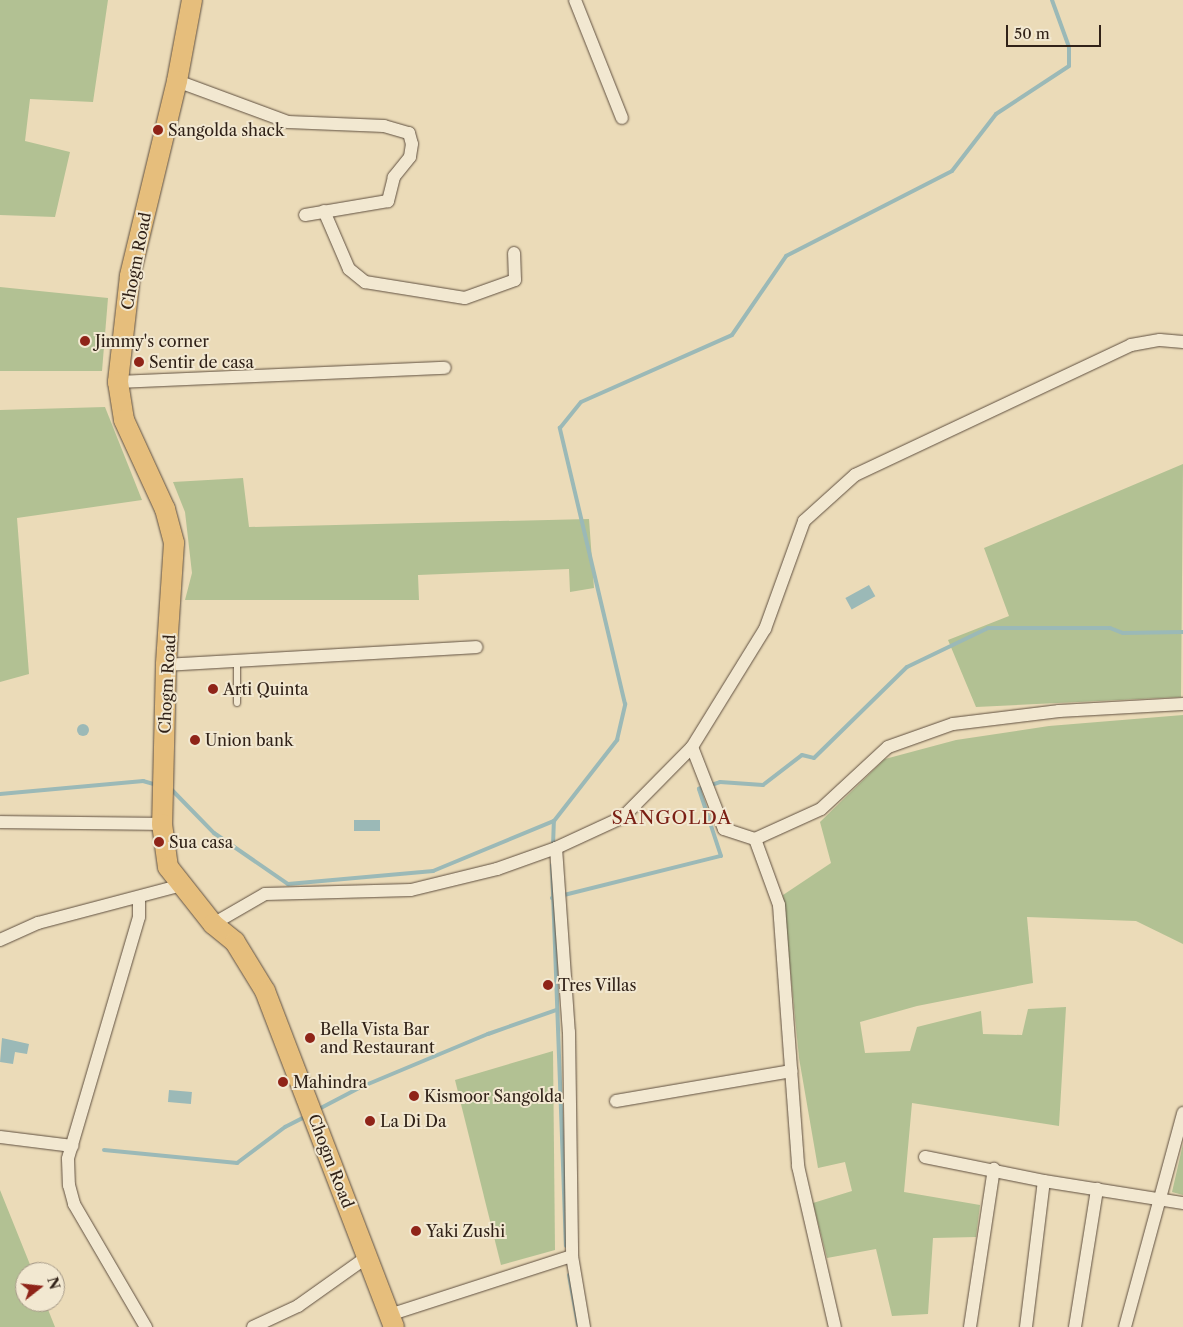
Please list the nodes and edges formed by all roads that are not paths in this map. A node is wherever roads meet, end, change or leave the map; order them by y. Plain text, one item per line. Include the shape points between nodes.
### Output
1 (192, 0) edge
2 (575, 0) edge
3 (177, 81) junction
4 (622, 118) dead end
5 (324, 211) junction
6 (304, 215) dead end
7 (514, 252) dead end
8 (1183, 342) edge
9 (445, 368) dead end
10 (118, 382) junction
11 (476, 647) dead end
12 (237, 659) junction
13 (166, 664) junction
14 (237, 703) dead end
15 (1183, 704) edge
16 (692, 747) junction
17 (0, 822) edge
18 (162, 824) junction
19 (755, 839) junction
20 (556, 848) junction
21 (182, 885) junction
22 (139, 897) junction
23 (213, 924) junction
24 (0, 940) edge
25 (792, 1071) junction
26 (616, 1101) dead end
27 (1183, 1113) edge
28 (0, 1137) edge
29 (72, 1146) junction
30 (924, 1157) dead end
31 (994, 1169) junction
32 (1044, 1181) junction
33 (1097, 1189) junction
34 (1162, 1198) junction
35 (1183, 1203) edge
36 (572, 1256) junction
37 (367, 1257) junction
38 (392, 1321) edge
39 (582, 1326) edge
40 (146, 1327) edge
41 (253, 1327) edge
42 (835, 1327) edge
43 (970, 1327) edge
44 (1026, 1327) edge
45 (1075, 1327) edge
46 (1125, 1327) edge

1 - 3 main road, Chogm Road
2 - 4 street
3 - 5 street via 288,122 384,126 409,133 412,144 410,157 394,177 388,200
3 - 10 main road, Chogm Road via 130,276
5 - 6 street
5 - 7 street via 349,269 365,282 465,298 515,280
8 - 16 street via 1160,340 1131,345 855,475 804,521 765,629
9 - 10 street
10 - 13 main road, Chogm Road via 124,420 165,509 174,542
11 - 12 street
12 - 13 street
12 - 14 lane
13 - 18 main road, Chogm Road
15 - 19 street via 1107,706 953,724 888,747 821,809
16 - 19 street via 724,829
16 - 20 street via 623,817
17 - 18 street
18 - 21 main road, Chogm Road via 168,867
19 - 25 street via 779,904
20 - 23 street via 496,869 411,890 265,894
20 - 36 street via 569,1032
21 - 22 street
21 - 23 main road, Chogm Road
22 - 24 street via 38,923
22 - 29 street via 139,917
23 - 37 main road, Chogm Road via 235,942 265,991
25 - 26 street
25 - 42 street via 798,1166
27 - 34 street
28 - 29 street
29 - 40 street via 68,1159 74,1204
30 - 31 street
31 - 32 street
31 - 43 street
32 - 33 street
32 - 44 street
33 - 34 street
33 - 45 street
34 - 35 street
34 - 46 street
36 - 38 street
36 - 39 street
37 - 38 main road, Chogm Road
37 - 41 street via 298,1306

